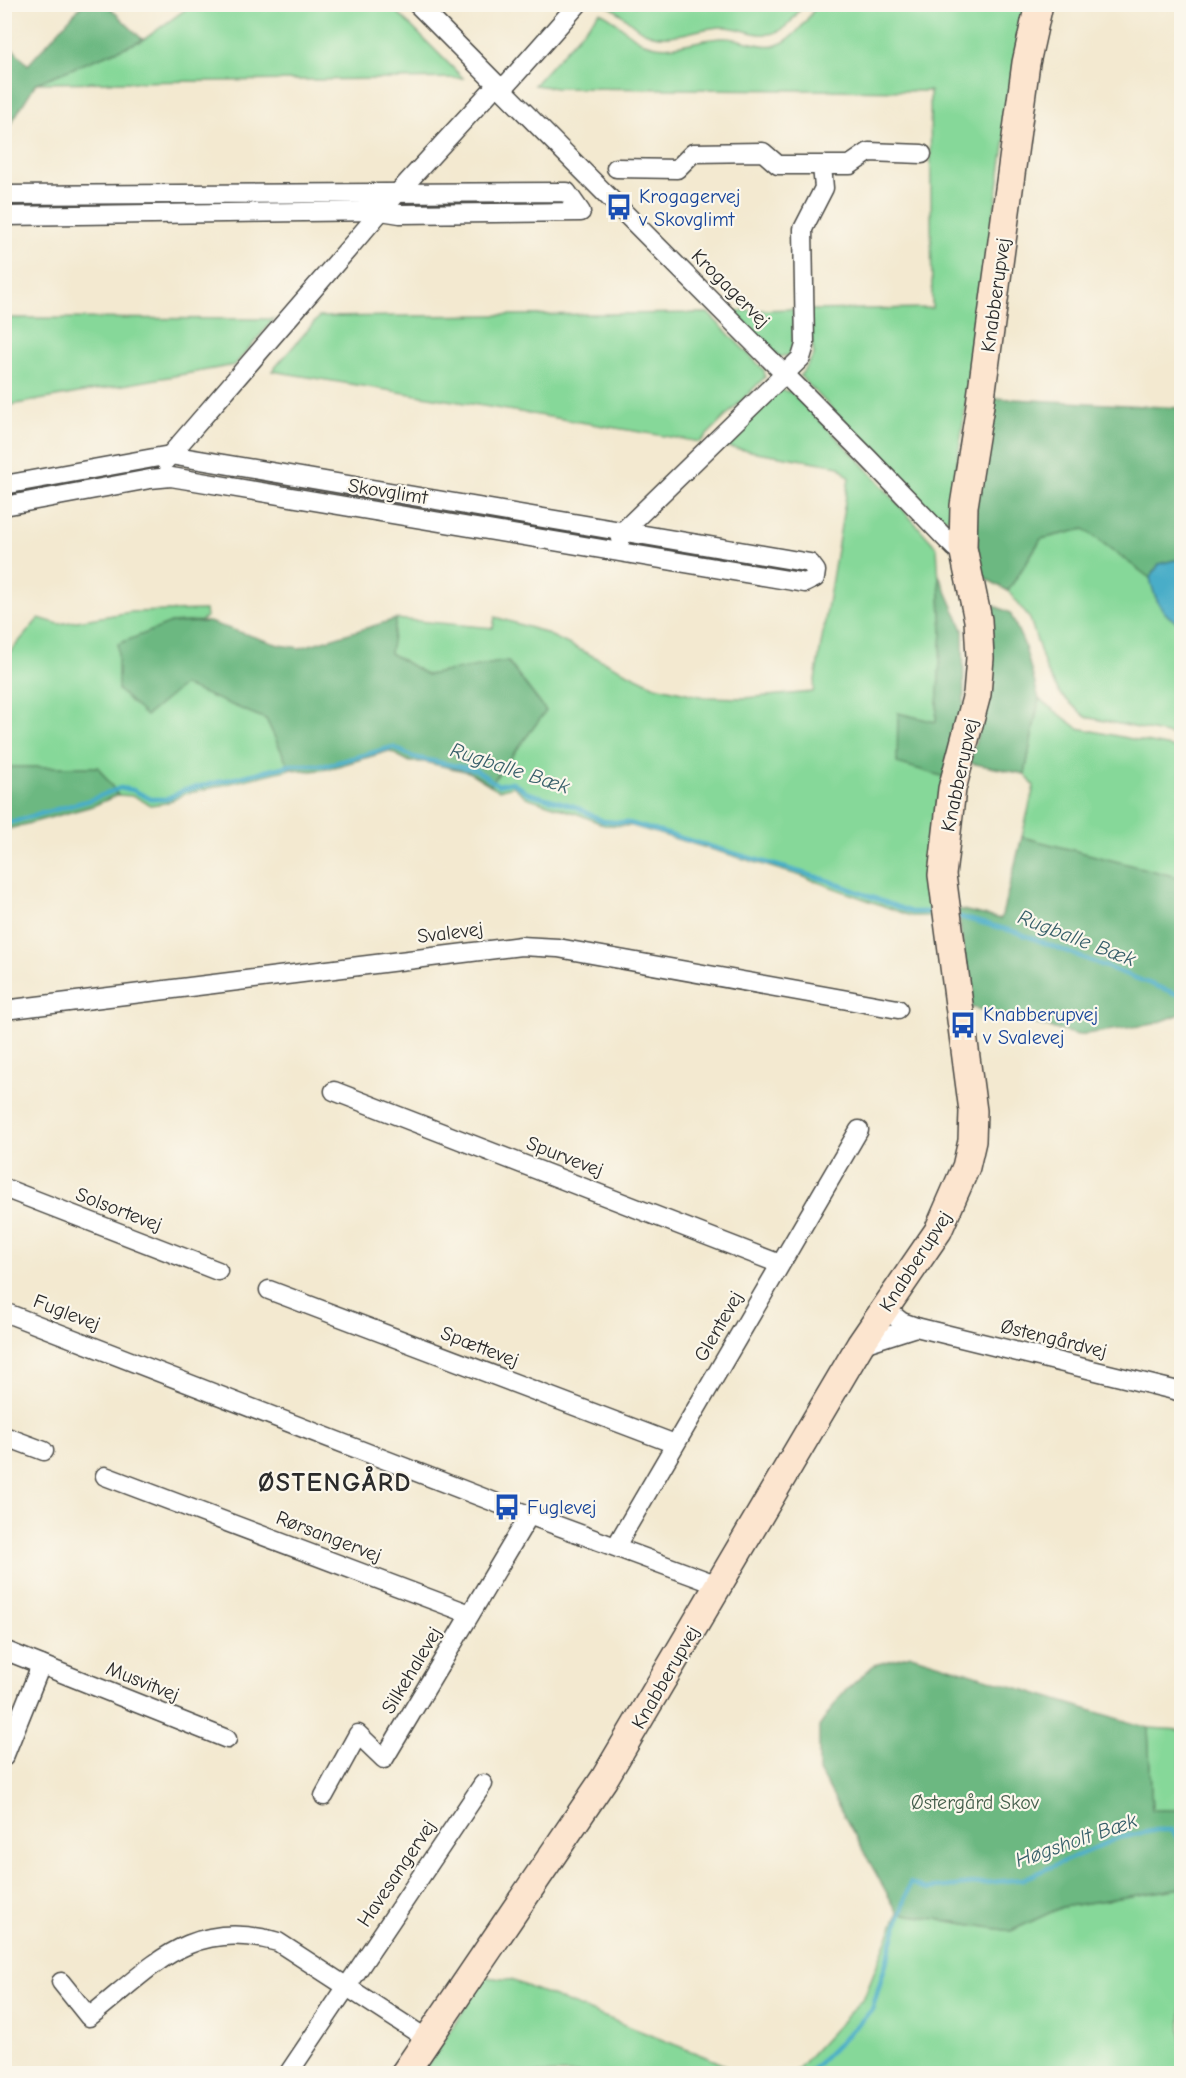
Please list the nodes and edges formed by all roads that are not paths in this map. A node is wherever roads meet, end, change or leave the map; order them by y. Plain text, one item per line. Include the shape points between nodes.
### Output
1 (417, 4) edge
2 (578, 4) edge
3 (1039, 4) edge
4 (499, 85) junction
5 (922, 154) dead end
6 (822, 166) junction
7 (616, 168) dead end
8 (398, 192) junction
9 (4, 195) edge
10 (381, 211) junction
11 (4, 216) edge
12 (785, 375) junction
13 (170, 455) junction
14 (150, 479) junction
15 (4, 485) edge
16 (4, 506) edge
17 (622, 532) junction
18 (963, 548) junction
19 (619, 552) junction
20 (898, 1009) dead end
21 (4, 1010) edge
22 (334, 1091) dead end
23 (859, 1130) dead end
24 (4, 1188) edge
25 (780, 1264) junction
26 (218, 1271) dead end
27 (269, 1290) dead end
28 (884, 1308) junction
29 (4, 1312) edge
30 (915, 1327) junction
31 (860, 1345) junction
32 (1182, 1392) edge
33 (4, 1436) edge
34 (675, 1444) junction
35 (44, 1451) dead end
36 (105, 1476) dead end
37 (530, 1514) junction
38 (616, 1546) junction
39 (718, 1585) junction
40 (470, 1614) junction
41 (4, 1650) edge
42 (41, 1665) junction
43 (227, 1739) dead end
44 (4, 1757) edge
45 (483, 1784) dead end
46 (324, 1796) dead end
47 (61, 1982) dead end
48 (347, 1988) junction
49 (427, 2039) junction
50 (288, 2073) edge
51 (405, 2073) edge

1 - 4 street, Krogagervej
2 - 4 street via 508,83
3 - 18 street, Knabberupvej via 1024,74 964,506
4 - 8 street
4 - 12 street, Krogagervej
5 - 6 street via 869,152 850,165
6 - 7 street via 778,165 764,153 747,152 693,153 677,169
6 - 12 street via 824,188 803,229 804,352
8 - 9 street
8 - 10 street
8 - 10 street via 567,192 581,212
10 - 11 street
10 - 13 street
12 - 17 street
12 - 18 street, Krogagervej via 945,539 955,548
13 - 14 street
13 - 15 street, Skovglimt
13 - 17 street, Skovglimt
14 - 16 street, Skovglimt
14 - 19 street, Skovglimt via 171,477
17 - 19 street
17 - 19 street, Skovglimt via 810,563 816,571 815,578 805,584
18 - 28 street, Knabberupvej via 978,620 980,658 977,694 952,789 942,875 971,1100 972,1141 955,1198 938,1231
20 - 21 street, Svalevej via 558,948 521,946
22 - 25 street, Spurvevej
23 - 25 street, Glentevej
24 - 26 street, Solsortevej
25 - 34 street, Glentevej
27 - 34 street, Spættevej
28 - 30 street, Østengårdvej
28 - 31 street, Knabberupvej
29 - 37 street, Fuglevej
30 - 31 street
30 - 32 street, Østengårdvej
31 - 39 street, Knabberupvej
33 - 35 street
34 - 38 street, Glentevej
36 - 40 street, Rørsangervej
37 - 38 street, Fuglevej
37 - 40 street, Silkehalevej
38 - 39 street, Fuglevej
39 - 49 street, Knabberupvej via 604,1779
40 - 46 street, Silkehalevej via 384,1759 358,1734
41 - 42 street, Musvitvej
42 - 43 street, Musvitvej
42 - 44 street
45 - 48 street, Havesangervej
47 - 48 street via 89,2017 174,1949 205,1937 231,1934 278,1942
48 - 49 street
48 - 50 street, Havesangervej
49 - 51 street, Knabberupvej

